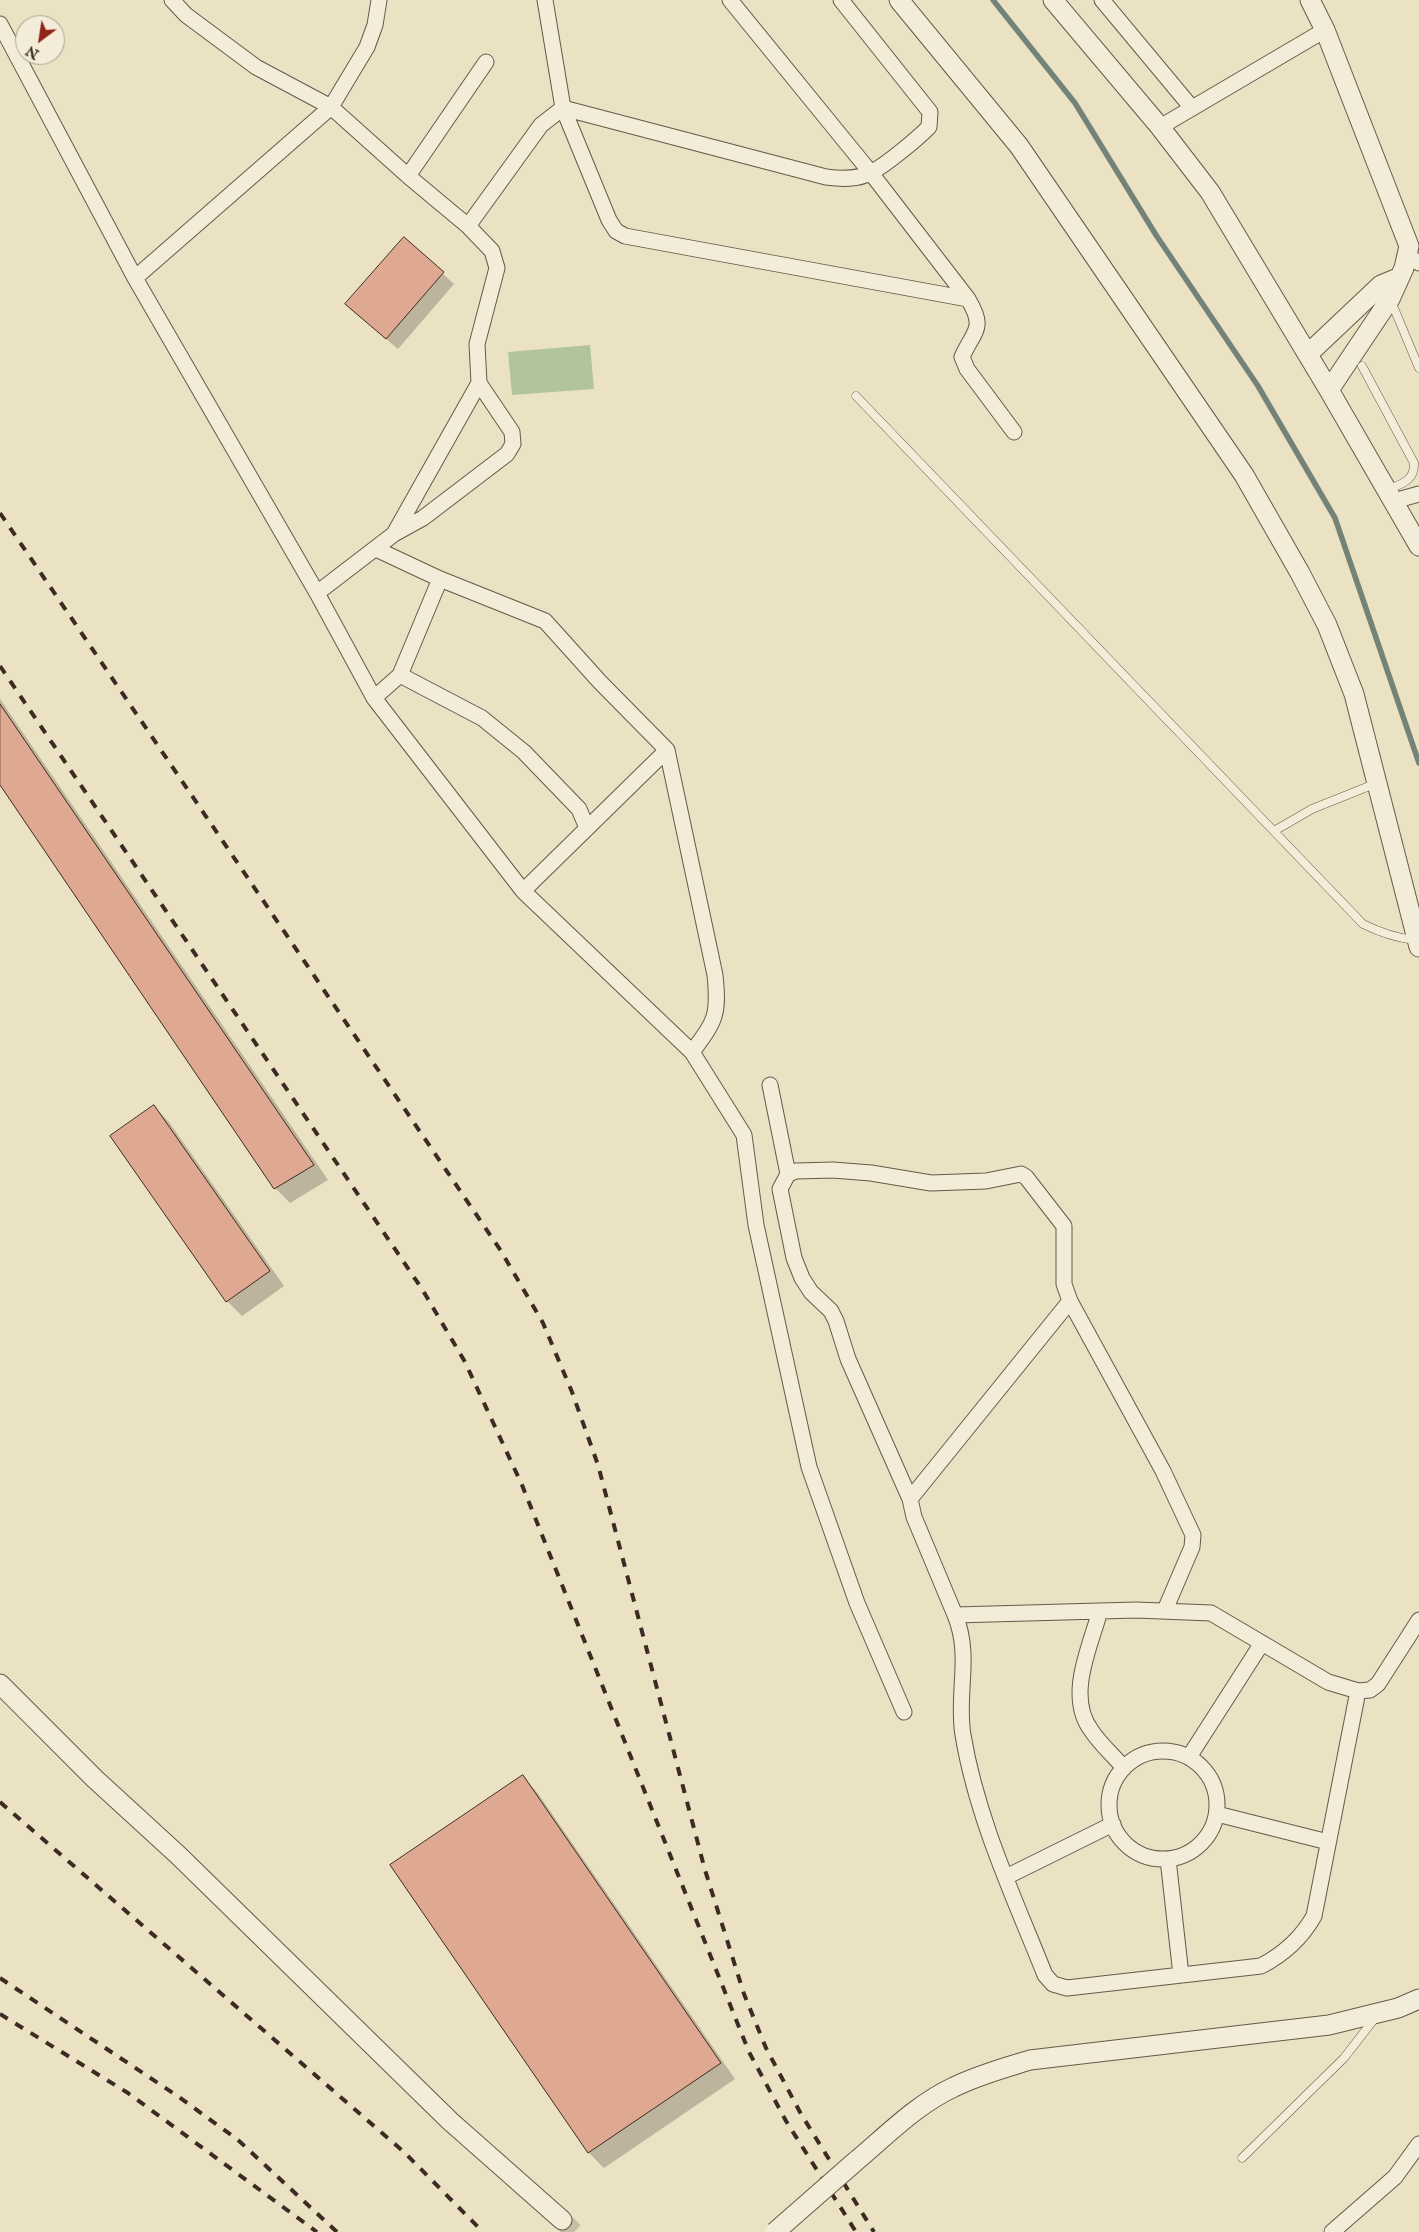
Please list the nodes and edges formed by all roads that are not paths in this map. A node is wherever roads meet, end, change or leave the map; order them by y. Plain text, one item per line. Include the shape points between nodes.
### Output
1 (172, 0) edge
2 (379, 0) edge
3 (546, 0) edge
4 (730, 0) edge
5 (841, 0) edge
6 (899, 0) edge
7 (1053, 0) edge
8 (1102, 0) edge
9 (1310, 0) edge
10 (0, 24) edge
11 (1325, 30) junction
12 (486, 62) dead end
13 (332, 107) junction
14 (563, 108) junction
15 (1192, 108) junction
16 (1160, 127) junction
17 (871, 173) junction
18 (408, 176) junction
19 (468, 226) junction
20 (1414, 260) edge
21 (135, 278) junction
22 (1398, 278) junction
23 (968, 299) junction
24 (1390, 299) junction
25 (1308, 354) junction
26 (1362, 366) dead end
27 (1419, 368) edge
28 (479, 384) junction
29 (1329, 390) junction
30 (856, 396) dead end
31 (1014, 432) dead end
32 (1419, 494) edge
33 (1390, 496) junction
34 (394, 534) junction
35 (1419, 546) edge
36 (376, 549) junction
37 (440, 579) junction
38 (317, 593) junction
39 (400, 675) junction
40 (374, 698) junction
41 (667, 750) junction
42 (1377, 783) junction
43 (587, 828) junction
44 (1274, 831) junction
45 (523, 891) junction
46 (1418, 944) edge
47 (692, 1052) junction
48 (770, 1085) dead end
49 (788, 1174) junction
50 (1070, 1301) junction
51 (910, 1499) junction
52 (1165, 1610) junction
53 (1100, 1612) junction
54 (955, 1615) junction
55 (1419, 1620) edge
56 (1262, 1643) junction
57 (0, 1684) edge
58 (1358, 1691) junction
59 (904, 1712) dead end
60 (1189, 1757) junction
61 (1124, 1768) junction
62 (1217, 1814) junction
63 (1113, 1824) junction
64 (1328, 1842) junction
65 (1168, 1859) junction
66 (1006, 1876) junction
67 (1181, 1975) junction
68 (1419, 1999) edge
69 (1378, 2013) junction
70 (1419, 2144) edge
71 (1242, 2158) dead end
72 (562, 2220) tunnel mouth
73 (775, 2232) edge
74 (1332, 2232) edge

1 - 13 street via 186,15 256,66
2 - 13 street via 376,26 367,47
3 - 14 street
4 - 17 street
5 - 17 street via 930,112 929,127
6 - 42 street via 1019,146 1244,476 1327,625 1354,694
7 - 16 street
8 - 15 street
9 - 11 street
10 - 21 street
11 - 15 street
11 - 20 street
12 - 18 street
13 - 18 street
13 - 21 street
14 - 17 street via 826,177 842,179
14 - 19 street via 540,125
14 - 23 street via 609,220 616,231 625,236
15 - 16 street
16 - 25 street via 1210,192
17 - 23 street
18 - 19 street
19 - 28 street via 492,251 497,268 478,344
20 - 22 street
21 - 38 street
22 - 24 street
22 - 25 street via 1381,285
23 - 31 street via 977,314 978,323 962,357 967,370
24 - 27 lane
24 - 29 street
25 - 29 street
26 - 33 lane via 1414,463 1410,478
28 - 34 street
28 - 34 street via 512,432 513,444 507,454 446,501
29 - 33 street
30 - 44 lane
32 - 33 street
33 - 35 street
34 - 36 street
36 - 37 street
36 - 38 street
37 - 39 street
37 - 41 street via 545,621
38 - 40 street
39 - 40 street
39 - 43 street via 482,718 524,752 579,809
40 - 45 street
41 - 43 street
41 - 47 street via 715,975 718,1003 712,1026
42 - 44 lane via 1312,809
42 - 46 street
43 - 45 street
44 - 46 lane via 1363,924 1380,933
45 - 47 street
47 - 59 street via 744,1135 756,1225 809,1467 857,1603
48 - 49 street
49 - 50 street via 833,1170 931,1183 986,1181 1021,1174 1064,1226 1064,1284
49 - 51 street via 780,1189 794,1258 811,1292 831,1311 836,1321 848,1359
50 - 51 street
50 - 52 street via 1163,1471 1193,1535 1192,1547
51 - 54 street via 914,1517
52 - 53 street
52 - 56 street via 1211,1613
53 - 54 street
53 - 61 street via 1080,1684 1080,1700 1090,1730
54 - 66 street via 960,1626 964,1667 963,1735 982,1815
55 - 58 street via 1378,1684 1370,1690
56 - 58 street via 1328,1682
56 - 60 street
57 - 72 street via 450,2121
58 - 64 street
60 - 61 street via 1177,1752 1152,1752
60 - 62 street via 1209,1775 1218,1801
61 - 63 street via 1113,1784 1110,1797 1109,1811
62 - 64 street
62 - 65 street via 1211,1831 1200,1845 1185,1855
63 - 65 street via 1134,1850 1150,1858
63 - 66 street
64 - 67 street via 1314,1916 1291,1946 1261,1966
65 - 67 street
66 - 67 street via 1045,1975 1053,1984 1067,1988
68 - 69 street
69 - 71 lane via 1344,2058
69 - 73 street, bridge via 1329,2025 1077,2054 986,2073 924,2104
70 - 74 street via 1394,2177

